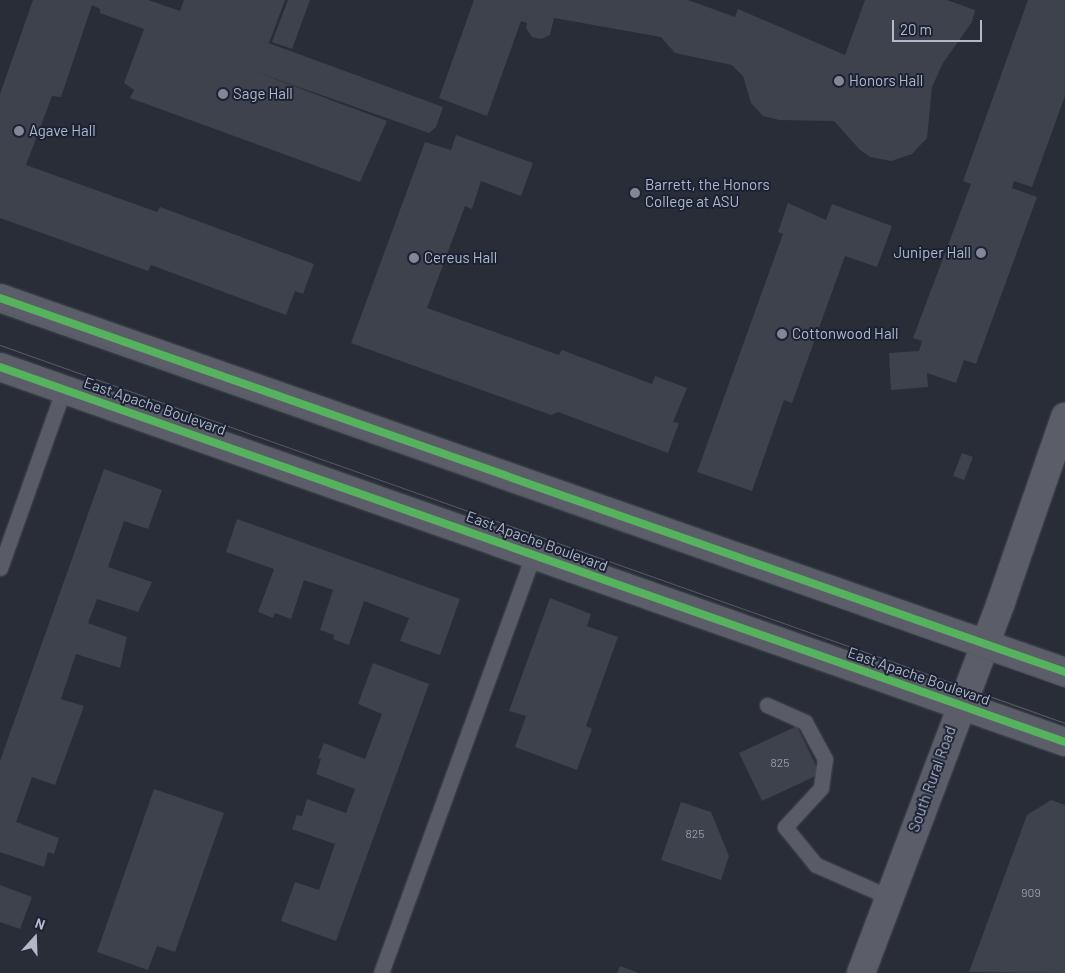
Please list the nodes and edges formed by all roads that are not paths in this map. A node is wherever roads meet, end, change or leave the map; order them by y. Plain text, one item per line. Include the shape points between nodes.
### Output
1 (0, 298) edge
2 (0, 367) edge
3 (64, 388) junction
4 (1065, 416) edge
5 (533, 555) junction
6 (0, 568) edge
7 (985, 643) junction
8 (1065, 672) edge
9 (767, 705) dead end
10 (959, 706) junction
11 (1065, 742) edge
12 (889, 897) junction
13 (381, 973) edge
14 (861, 973) edge

1 - 7 main road
2 - 3 main road, East Apache Boulevard
3 - 5 main road, East Apache Boulevard
3 - 6 lane
4 - 7 main road, South Rural Road
5 - 10 main road, East Apache Boulevard
5 - 13 lane
7 - 8 main road
7 - 10 main road, South Rural Road
9 - 12 lane via 805,722 825,759 821,788 785,827 816,866
10 - 11 main road, East Apache Boulevard
10 - 12 main road, South Rural Road
12 - 14 main road, South Rural Road

